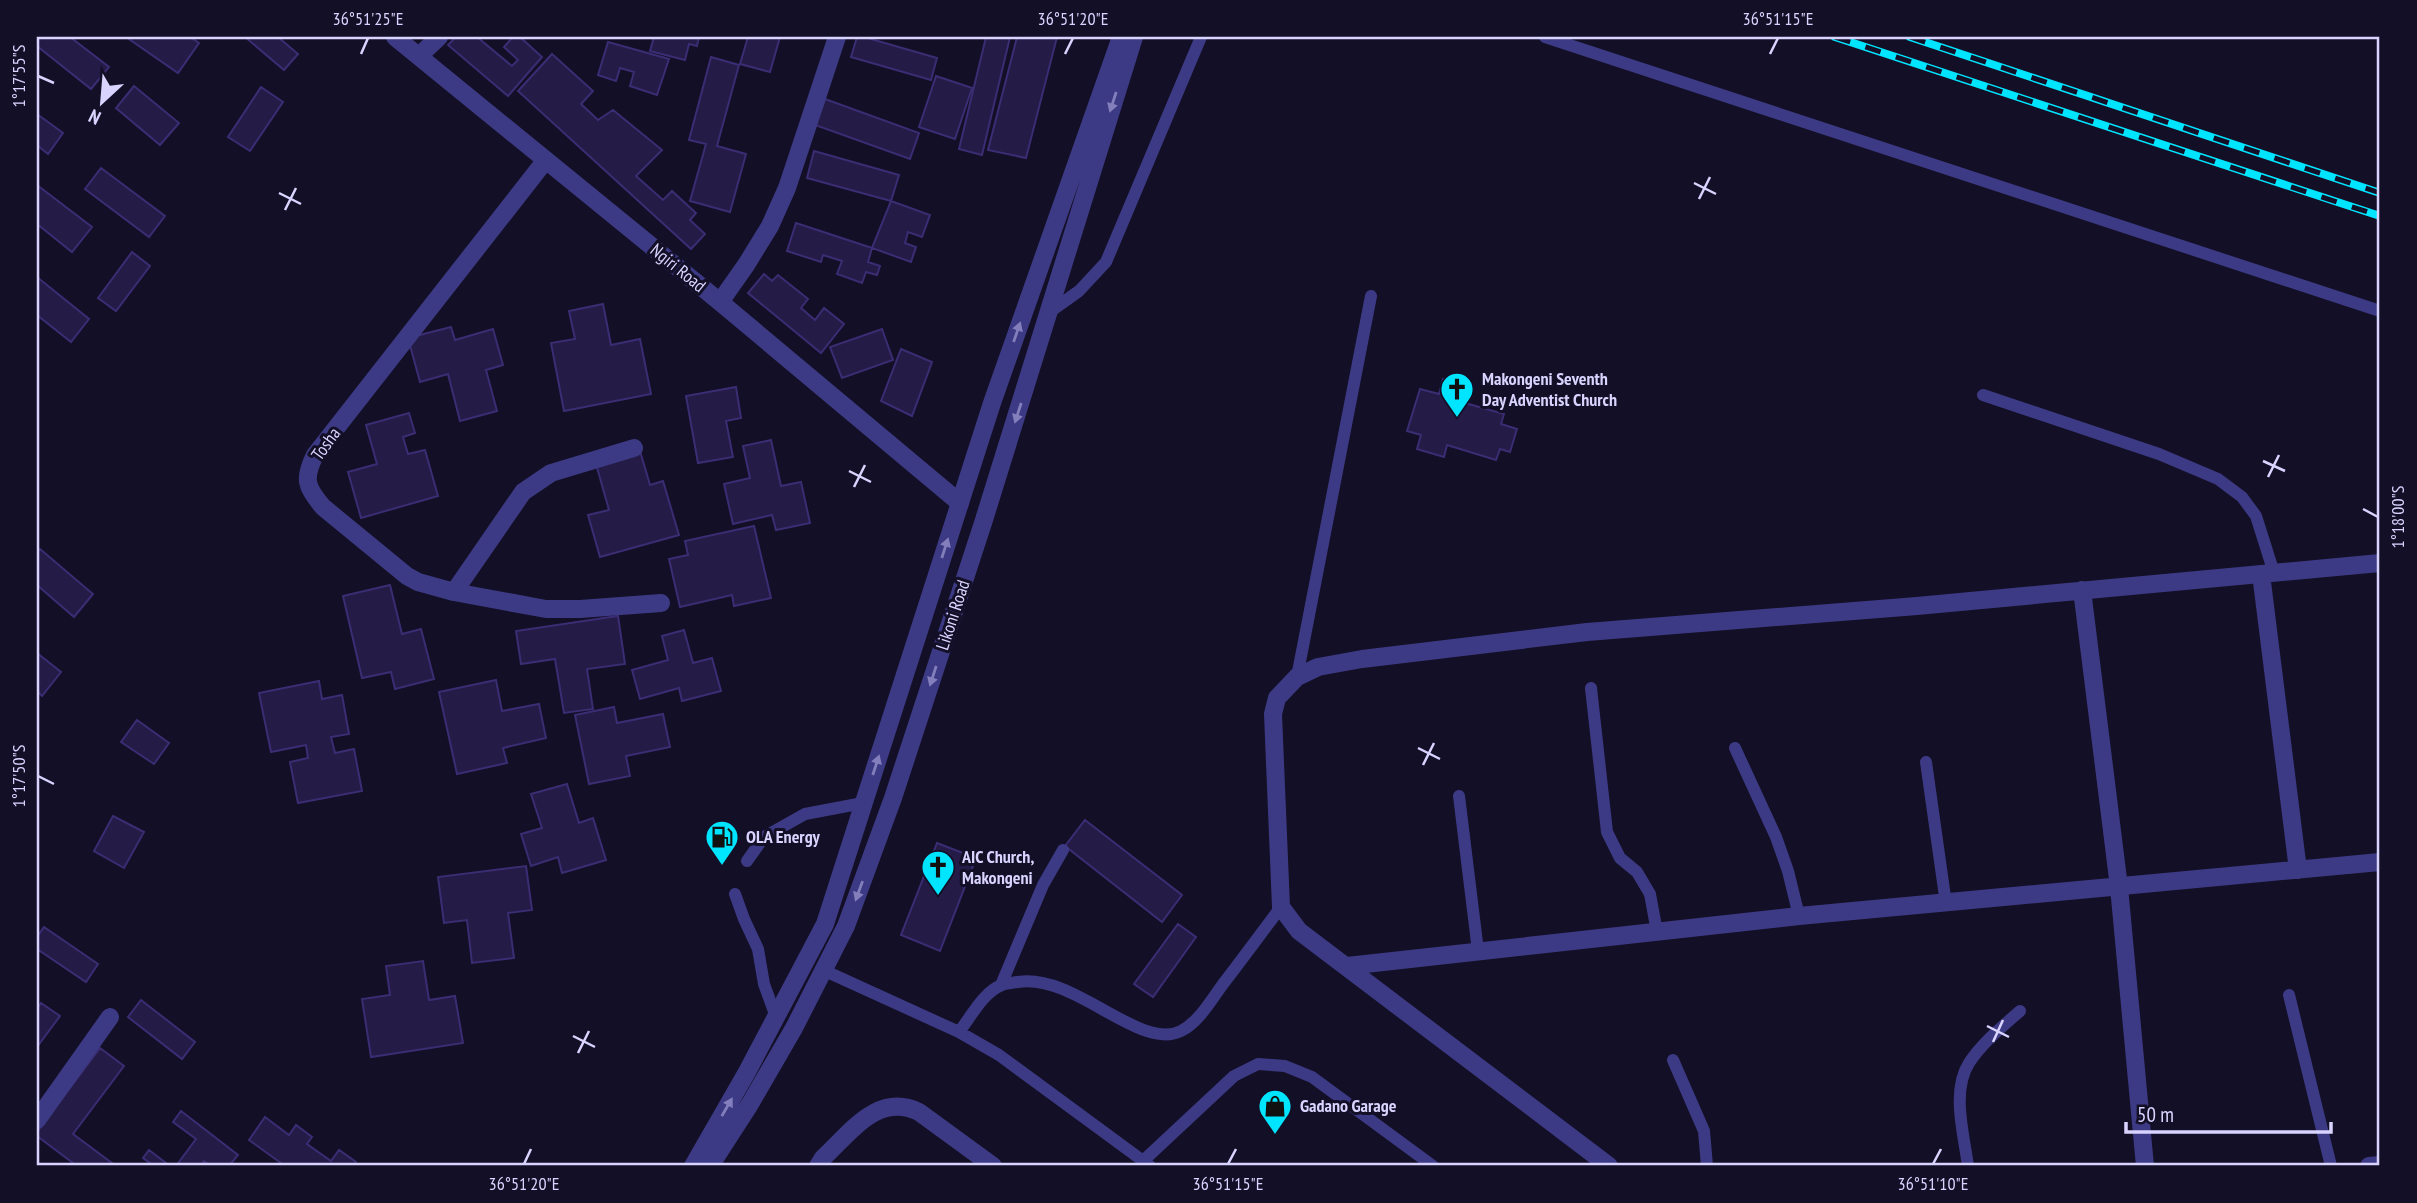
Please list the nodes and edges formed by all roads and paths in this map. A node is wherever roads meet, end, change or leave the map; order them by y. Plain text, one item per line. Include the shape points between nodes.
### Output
1 (395, 37) edge
2 (439, 37) edge
3 (837, 37) edge
4 (1121, 37) edge
5 (1134, 37) edge
6 (1200, 37) edge
7 (1545, 37) edge
8 (419, 56) junction
9 (545, 161) junction
10 (1371, 296) dead end
11 (720, 302) junction
12 (1051, 311) junction
13 (2380, 311) edge
14 (1007, 360) junction
15 (1032, 367) junction
16 (1983, 395) dead end
17 (634, 448) dead end
18 (960, 503) junction
19 (2380, 563) edge
20 (2268, 573) junction
21 (2082, 590) junction
22 (454, 592) junction
23 (662, 603) dead end
24 (1297, 677) junction
25 (1591, 688) dead end
26 (1735, 748) dead end
27 (1926, 762) dead end
28 (1459, 796) dead end
29 (863, 803) junction
30 (1063, 850) dead end
31 (747, 861) dead end
32 (2380, 862) edge
33 (2298, 870) junction
34 (2119, 887) junction
35 (735, 894) dead end
36 (1946, 904) junction
37 (1281, 907) junction
38 (1799, 916) junction
39 (1657, 932) junction
40 (1478, 951) junction
41 (1348, 966) junction
42 (824, 970) junction
43 (1002, 985) junction
44 (2289, 995) dead end
45 (2020, 1011) dead end
46 (110, 1017) dead end
47 (776, 1017) junction
48 (959, 1032) junction
49 (1672, 1060) dead end
50 (37, 1120) edge
51 (825, 1164) edge
52 (1146, 1164) edge
53 (2380, 1165) edge
54 (694, 1166) edge
55 (710, 1166) edge
56 (993, 1166) edge
57 (1433, 1166) edge
58 (1609, 1166) edge
59 (1707, 1166) edge
60 (1968, 1166) edge
61 (2146, 1166) edge
62 (2331, 1166) edge
63 (2370, 1166) edge

1 - 8 street, Ngiri Road
2 - 8 street
3 - 11 street via 788,188 764,236
14 -> 4 street, Likoni Road
5 -> 12 street, Likoni Road
6 - 12 lane via 1106,262 1079,291
7 - 13 lane
8 - 9 street, Ngiri Road
9 - 11 street, Ngiri Road
9 - 22 street, Tosha via 315,455 307,472 313,496 323,507 407,576
10 - 24 lane
11 - 18 street, Ngiri Road
12 - 15 street, Likoni Road
14 - 15 lane
14 - 18 street, Likoni Road
15 -> 42 street, Likoni Road via 893,797 846,926
16 - 20 lane via 2160,454 2218,480 2242,497 2256,516
17 - 22 street via 551,473 523,492
29 -> 18 street, Likoni Road
19 - 20 street
20 - 21 street
20 - 33 street
21 - 24 street via 1587,632 1362,659 1318,667
21 - 34 street
22 - 23 street, Tosha via 546,608
24 - 37 street via 1277,698 1273,714
25 - 39 lane via 1606,832 1620,858 1637,872 1650,894
26 - 38 lane via 1776,837
27 - 36 lane
28 - 40 lane
29 - 31 lane via 805,814 764,837
29 - 47 street, Likoni Road via 825,924
30 - 43 lane via 1043,885
32 - 33 street
33 - 34 street
34 - 36 street
34 - 61 street
35 - 47 lane via 758,949
36 - 38 street
37 - 41 street via 1299,931
37 - 43 lane via 1202,1013 1182,1031 1163,1036 1144,1032 1079,995 1051,985 1027,981
38 - 39 street
39 - 40 street
40 - 41 street
41 - 58 street
42 - 48 lane
42 - 55 street, Likoni Road
43 - 48 lane via 984,999
44 - 62 lane
45 - 60 lane via 1967,1065 1960,1104
46 - 50 street
54 -> 47 street, Likoni Road
48 - 52 lane via 999,1055
49 - 59 lane via 1704,1131
51 - 56 street via 870,1115 901,1105 919,1112
52 - 57 lane via 1234,1076 1258,1064 1285,1066 1312,1077
53 - 63 street

